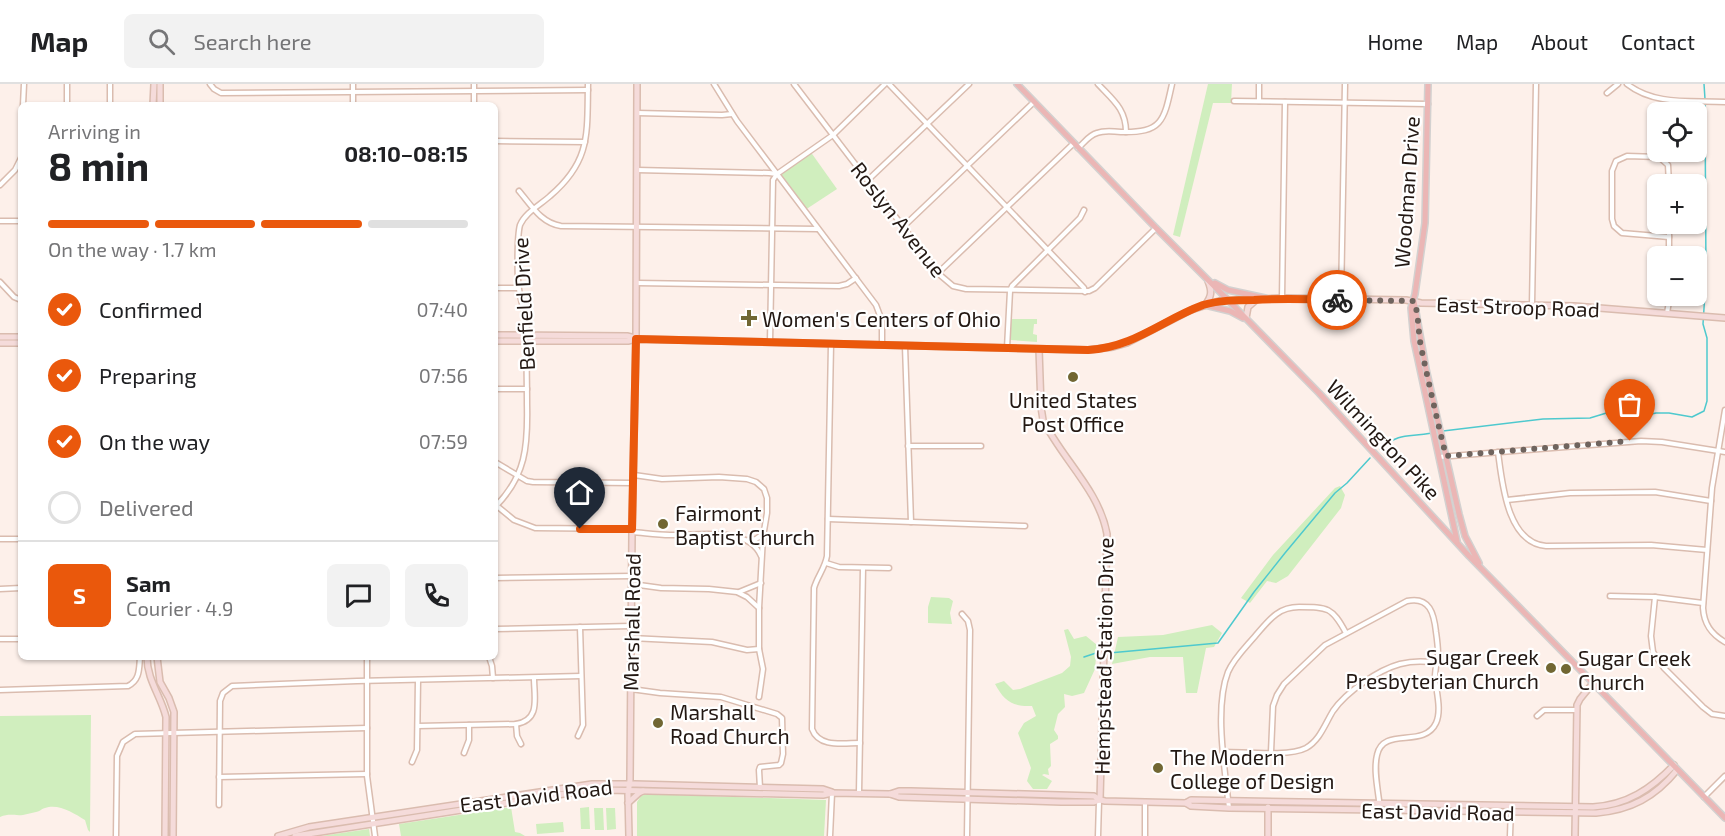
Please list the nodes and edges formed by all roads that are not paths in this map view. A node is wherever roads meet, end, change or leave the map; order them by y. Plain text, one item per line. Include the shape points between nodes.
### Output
1 (24, 84) edge
2 (67, 84) edge
3 (110, 84) edge
4 (154, 84) edge
5 (160, 84) edge
6 (210, 84) edge
7 (353, 84) edge
8 (474, 84) edge
9 (588, 84) edge
10 (637, 84) edge
11 (714, 84) edge
12 (794, 84) edge
13 (887, 84) edge
14 (969, 84) edge
15 (1017, 84) edge
16 (1098, 84) edge
17 (1172, 84) edge
18 (1259, 84) edge
19 (1345, 84) edge
20 (1428, 84) edge
21 (1536, 84) edge
22 (1618, 84) edge
23 (1627, 84) edge
24 (588, 90) junction
25 (474, 91) junction
26 (353, 92) junction
27 (1606, 93) dead end
28 (1234, 101) dead end
29 (1259, 101) junction
30 (23, 102) edge
31 (67, 102) edge
32 (110, 102) edge
33 (153, 102) edge
34 (160, 102) edge
35 (353, 102) edge
36 (474, 102) edge
37 (1034, 102) junction
38 (1285, 102) junction
39 (1344, 102) junction
40 (1725, 102) edge
41 (1428, 104) junction
42 (637, 113) junction
43 (732, 114) junction
44 (927, 124) junction
45 (1126, 132) junction
46 (833, 135) junction
47 (498, 141) edge
48 (585, 142) junction
49 (1076, 146) junction
50 (18, 164) edge
51 (968, 166) junction
52 (637, 170) junction
53 (777, 174) junction
54 (1669, 174) edge
55 (868, 180) junction
56 (0, 184) edge
57 (519, 191) dead end
58 (1007, 207) junction
59 (534, 209) junction
60 (1084, 210) dead end
61 (18, 220) edge
62 (0, 221) edge
63 (636, 226) junction
64 (903, 227) junction
65 (772, 228) junction
66 (1156, 228) junction
67 (818, 229) junction
68 (1669, 237) joint
69 (1669, 246) edge
70 (1048, 249) junction
71 (939, 273) junction
72 (856, 278) junction
73 (1208, 280) junction
74 (0, 282) edge
75 (637, 283) junction
76 (770, 285) junction
77 (498, 288) edge
78 (518, 288) junction
79 (1010, 291) junction
80 (1086, 292) junction
81 (1264, 298) junction
82 (1281, 298) junction
83 (18, 299) edge
84 (1257, 299) junction
85 (1229, 300) junction
86 (1341, 300) junction
87 (1414, 301) junction
88 (1205, 304) junction
89 (1532, 304) junction
90 (1669, 306) edge
91 (1668, 313) junction
92 (1246, 318) junction
93 (1725, 318) edge
94 (498, 335) edge
95 (0, 337) edge
96 (18, 337) edge
97 (527, 338) junction
98 (636, 339) junction
99 (498, 341) edge
100 (0, 343) edge
101 (18, 343) edge
102 (770, 343) junction
103 (831, 344) junction
104 (882, 346) junction
105 (905, 346) junction
106 (1007, 348) junction
107 (1039, 349) junction
108 (527, 389) junction
109 (498, 390) edge
110 (1725, 410) edge
111 (1437, 431) junction
112 (908, 446) junction
113 (981, 446) dead end
114 (1718, 451) junction
115 (1498, 452) junction
116 (1725, 452) edge
117 (1446, 456) junction
118 (1439, 457) junction
119 (498, 464) edge
120 (634, 475) junction
121 (518, 476) junction
122 (1451, 479) junction
123 (1444, 481) junction
124 (633, 483) junction
125 (1507, 500) junction
126 (1711, 501) junction
127 (498, 504) edge
128 (498, 508) edge
129 (828, 519) junction
130 (911, 522) junction
131 (1025, 526) dead end
132 (1462, 526) junction
133 (1454, 527) junction
134 (632, 530) junction
135 (764, 531) junction
136 (0, 539) edge
137 (18, 539) edge
138 (747, 540) junction
139 (1457, 543) junction
140 (1707, 550) junction
141 (762, 560) junction
142 (826, 563) junction
143 (863, 568) junction
144 (889, 568) dead end
145 (1483, 570) junction
146 (632, 576) junction
147 (498, 578) edge
148 (632, 584) junction
149 (761, 584) junction
150 (18, 588) edge
151 (0, 589) edge
152 (737, 592) junction
153 (1610, 596) dead end
154 (1655, 597) junction
155 (1704, 603) junction
156 (759, 608) junction
157 (962, 614) dead end
158 (631, 626) junction
159 (580, 627) junction
160 (498, 629) edge
161 (1346, 633) junction
162 (631, 638) junction
163 (0, 639) edge
164 (18, 639) edge
165 (1725, 642) edge
166 (759, 649) junction
167 (140, 660) edge
168 (148, 660) edge
169 (157, 660) edge
170 (367, 660) edge
171 (490, 660) edge
172 (1437, 663) junction
173 (581, 676) junction
174 (534, 677) junction
175 (493, 678) junction
176 (418, 680) junction
177 (367, 681) junction
178 (1593, 683) junction
179 (630, 688) junction
180 (0, 690) edge
181 (759, 697) dead end
182 (1577, 710) junction
183 (1537, 716) dead end
184 (1725, 716) edge
185 (516, 724) junction
186 (469, 725) junction
187 (418, 726) junction
188 (367, 728) junction
189 (219, 731) junction
190 (175, 732) junction
191 (166, 733) junction
192 (578, 736) dead end
193 (860, 743) junction
194 (521, 744) dead end
195 (1224, 752) junction
196 (1272, 752) junction
197 (464, 753) dead end
198 (412, 762) dead end
199 (1676, 767) junction
200 (367, 774) junction
201 (1725, 776) edge
202 (219, 777) junction
203 (629, 787) junction
204 (645, 790) junction
205 (760, 790) junction
206 (832, 793) junction
207 (859, 793) junction
208 (969, 796) junction
209 (1704, 797) junction
210 (1100, 800) junction
211 (1145, 802) junction
212 (628, 803) junction
213 (219, 805) dead end
214 (1229, 805) junction
215 (1268, 805) junction
216 (1380, 807) junction
217 (1511, 809) junction
218 (1576, 810) junction
219 (1725, 818) edge
220 (372, 820) junction
221 (116, 836) edge
222 (165, 836) edge
223 (173, 836) edge
224 (278, 836) edge
225 (295, 836) edge
226 (375, 836) edge
227 (629, 836) edge
228 (830, 836) edge
229 (967, 836) edge
230 (1098, 836) edge
231 (1145, 836) edge
232 (1268, 836) edge
233 (1510, 836) edge
234 (1575, 836) edge

1 - 30 street
2 - 31 street
3 - 32 street
4 - 33 street
5 - 34 street
6 - 26 street via 221,93
7 - 26 street
8 - 25 street
9 - 24 street, Benfield Drive
10 - 42 street, Marshall Road
11 - 43 street
12 - 46 street, Roslyn Avenue
13 - 44 street
13 - 46 street
14 - 44 street
15 - 37 main road, Wilmington Pike
16 - 45 street via 1121,110
17 - 45 street via 1159,123 1145,131
18 - 29 street
19 - 39 street
20 - 41 main road, Woodman Drive
21 - 89 street
22 - 27 street
23 - 40 street via 1652,98
24 - 25 street
24 - 48 street, Benfield Drive
25 - 26 street
25 - 36 street
26 - 35 street
28 - 29 street
29 - 38 street
37 - 49 main road, Wilmington Pike
37 - 51 street
38 - 39 street
38 - 82 street
39 - 41 street
39 - 86 street
41 - 87 main road, Woodman Drive via 1425,223
42 - 43 street
42 - 52 street, Marshall Road
43 - 53 street
44 - 51 street
44 - 55 street
45 - 49 street via 1097,133
46 - 53 street
46 - 55 street, Roslyn Avenue
47 - 48 street
48 - 59 street, Benfield Drive via 572,174
49 - 58 street
49 - 66 main road, Wilmington Pike
50 - 56 street
51 - 58 street
51 - 64 street
52 - 53 street
52 - 63 street, Marshall Road
53 - 65 street via 772,183
53 - 67 street
54 - 68 street via 1666,162 1659,157 1627,156 1618,159 1612,168 1612,219 1617,229 1625,234
55 - 64 street, Roslyn Avenue
57 - 59 street
58 - 70 street
58 - 71 street
59 - 63 street via 554,225
59 - 78 street, Benfield Drive via 519,231
60 - 70 street
61 - 62 street
63 - 65 street
63 - 75 street, Marshall Road
64 - 71 street, Roslyn Avenue
65 - 67 street
65 - 76 street
66 - 73 main road, Wilmington Pike
66 - 80 street via 1095,288
67 - 72 street
68 - 69 street
70 - 79 street
70 - 80 street
71 - 79 street, Roslyn Avenue via 958,288
72 - 76 street via 839,286
72 - 104 street via 880,313
73 - 81 main road via 1228,290
73 - 85 main road, Wilmington Pike
73 - 88 street via 1212,291
74 - 83 street
75 - 76 street
75 - 98 street, Marshall Road
76 - 102 street
77 - 78 street
78 - 97 street, Benfield Drive
79 - 80 street, Roslyn Avenue
79 - 106 street
81 - 82 street, East Stroop Road
81 - 84 street, East Stroop Road
82 - 86 street, East Stroop Road
84 - 85 street, East Stroop Road
84 - 92 street via 1248,307
85 - 88 street, East Stroop Road
85 - 92 main road, Wilmington Pike
86 - 87 street, East Stroop Road
87 - 89 street, East Stroop Road
87 - 111 main road, Woodman Drive via 1413,337
88 - 92 main road
88 - 107 street, East Stroop Road via 1127,343 1088,350
89 - 91 street, East Stroop Road
90 - 91 street
91 - 93 street, East Stroop Road
92 - 139 main road, Wilmington Pike
94 - 97 street, East Stroop Road
95 - 96 street
97 - 98 street, East Stroop Road
97 - 99 street, East Stroop Road
97 - 108 street, Benfield Drive
98 - 102 street, East Stroop Road
98 - 120 street, Marshall Road
100 - 101 street
102 - 103 street, East Stroop Road
103 - 104 street, East Stroop Road
103 - 129 street
104 - 105 street, East Stroop Road
105 - 106 street, East Stroop Road
105 - 112 street
106 - 107 street, East Stroop Road
107 - 210 street, Hempstead Station Drive via 1043,420 1095,500 1107,534
108 - 109 street
108 - 121 street, Benfield Drive via 527,445
110 - 114 street
111 - 117 main road, Woodman Drive
111 - 118 main road, Woodman Drive
112 - 113 street
112 - 130 street
114 - 115 street via 1641,441
114 - 116 street
114 - 126 street
115 - 117 street
115 - 125 street
117 - 118 street
117 - 122 main road, Woodman Drive
118 - 123 main road, Woodman Drive
119 - 121 street
120 - 124 street, Marshall Road
120 - 135 street via 756,482 764,489 766,498
121 - 124 street via 539,483
121 - 127 street, Benfield Drive
122 - 123 main road
122 - 132 main road, Woodman Drive
123 - 133 main road, Woodman Drive
124 - 134 street, Marshall Road
125 - 126 street via 1570,493 1655,492
125 - 140 street via 1518,529 1541,546 1651,544
126 - 140 street
128 - 134 street via 514,520 535,528
129 - 130 street
129 - 142 street
130 - 131 street
132 - 133 main road
132 - 145 main road, Woodman Drive
133 - 139 main road, Woodman Drive
134 - 138 street via 668,535 720,534
134 - 146 street, Marshall Road
135 - 138 street via 758,538
135 - 141 street
136 - 137 street
138 - 141 street via 758,549
139 - 145 main road, Wilmington Pike
140 - 155 street
141 - 149 street
142 - 143 street
142 - 193 street via 813,593 812,729 824,742
143 - 144 street
143 - 193 street
145 - 178 main road, Wilmington Pike
146 - 147 street
146 - 148 street, Marshall Road
148 - 152 street
148 - 158 street, Marshall Road
149 - 152 street
149 - 156 street
150 - 151 street
152 - 156 street
153 - 154 street
154 - 155 street
154 - 184 street via 1651,642 1657,659 1703,707 1712,714
155 - 165 street via 1707,624
156 - 166 street
157 - 208 street via 970,630
158 - 159 street
158 - 162 street, Marshall Road
159 - 160 street
159 - 173 street
161 - 172 street via 1407,601 1417,600 1434,614
161 - 195 street via 1336,616 1324,608 1295,607 1270,618 1228,672 1221,713
161 - 196 street via 1317,652 1281,688 1273,706
162 - 166 street
162 - 179 street, Marshall Road
163 - 164 street
166 - 181 street via 763,669
167 - 180 street via 137,679 124,687
168 - 191 street via 151,680 164,708
169 - 190 street via 160,682 174,712
170 - 177 street
171 - 175 street
172 - 196 street via 1398,665 1363,683 1342,700 1309,746 1294,752
172 - 216 street via 1438,708 1433,728 1425,735 1389,740 1381,746 1376,760
173 - 174 street
173 - 192 street via 583,725
174 - 175 street
174 - 185 street via 534,712 526,722
175 - 176 street
176 - 177 street
176 - 187 street
177 - 188 street
177 - 189 street via 236,685 225,690 220,701
178 - 182 street via 1580,699
178 - 199 main road, Wilmington Pike
179 - 203 street, Marshall Road
179 - 205 street via 721,697 777,714 782,718 782,763 760,767
182 - 183 street via 1544,710
182 - 218 street
185 - 186 street
185 - 194 street
186 - 187 street
186 - 197 street
187 - 198 street
188 - 189 street
188 - 200 street
189 - 190 street
189 - 202 street
190 - 191 street
190 - 223 street
191 - 221 street via 135,734 120,747 116,765
191 - 222 street
193 - 207 street
195 - 196 street
195 - 214 street
199 - 209 main road, Wilmington Pike
199 - 218 street, East David Road via 1665,784 1643,800 1606,812
200 - 202 street
200 - 220 street
201 - 209 street
202 - 213 street
203 - 204 street, East David Road
203 - 205 street, East David Road
203 - 212 street, Marshall Road
203 - 220 street, East David Road via 592,784
204 - 205 street, East David Road
204 - 212 street
205 - 206 street, East David Road via 823,789
206 - 207 street, East David Road
206 - 228 street
207 - 208 street, East David Road
208 - 210 street, East David Road via 1094,796
208 - 229 street
209 - 219 main road, Wilmington Pike
210 - 211 street, East David Road
210 - 230 street, Hempstead Station Drive
211 - 214 street, East David Road via 1191,800
211 - 231 street
212 - 227 street, Marshall Road
214 - 215 street, East David Road
215 - 216 street, East David Road
215 - 232 street
216 - 217 street, East David Road
217 - 218 street, East David Road
217 - 233 street
218 - 234 street
220 - 224 street, East David Road via 309,827
220 - 225 street, East David Road
220 - 226 street

